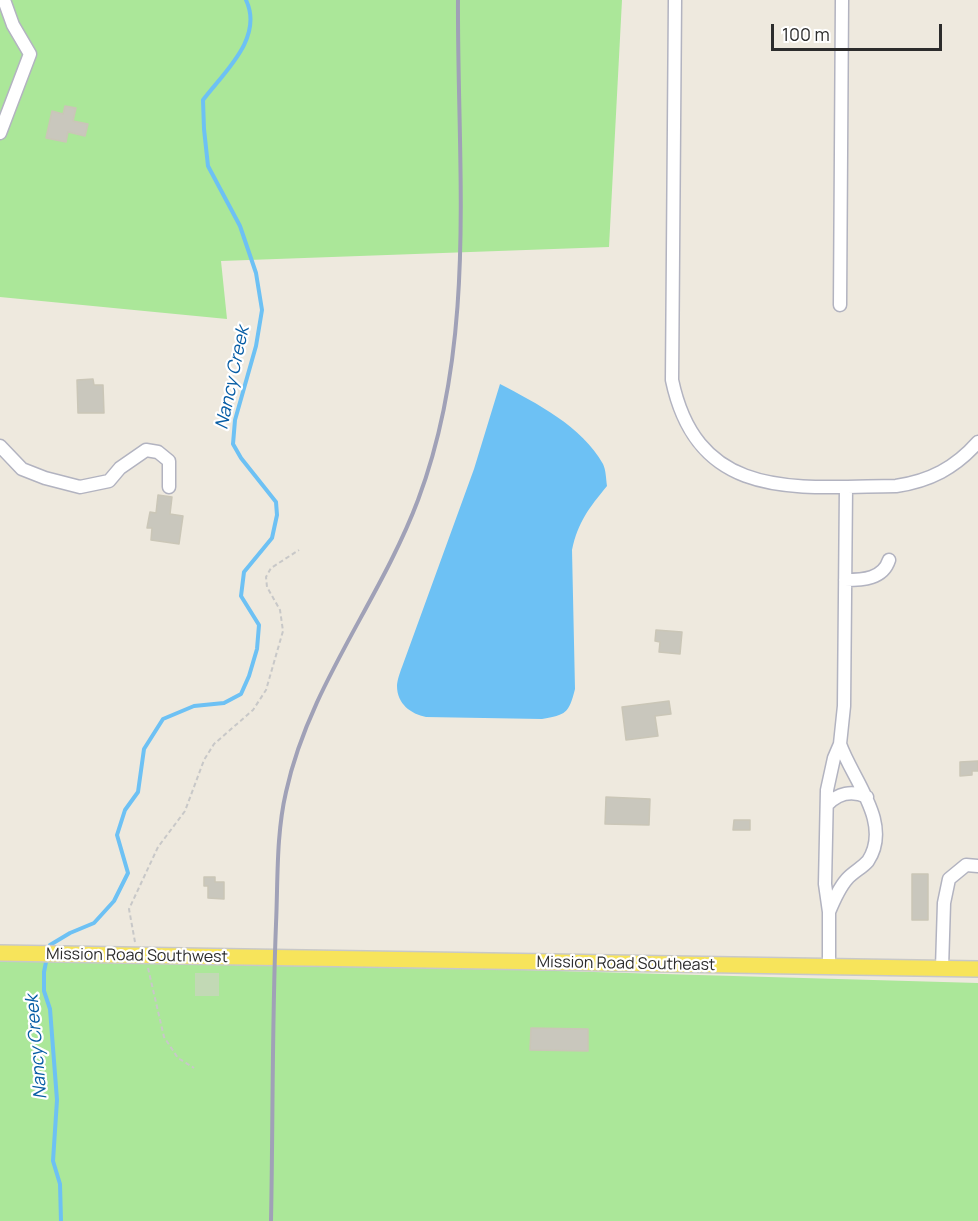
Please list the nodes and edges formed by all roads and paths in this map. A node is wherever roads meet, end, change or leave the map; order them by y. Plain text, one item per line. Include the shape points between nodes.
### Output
1 (4, 0) edge
2 (675, 0) edge
3 (842, 0) edge
4 (0, 134) edge
5 (840, 305) dead end
6 (978, 442) edge
7 (0, 446) edge
8 (169, 487) dead end
9 (846, 487) junction
10 (299, 550) dead end
11 (889, 560) dead end
12 (845, 580) junction
13 (840, 744) junction
14 (867, 797) junction
15 (827, 805) junction
16 (978, 866) edge
17 (829, 912) junction
18 (0, 953) edge
19 (142, 956) junction
20 (274, 959) joint
21 (829, 966) junction
22 (942, 968) junction
23 (978, 969) edge
24 (194, 1068) dead end

1 - 4 street via 30,54
2 - 9 street via 672,380 677,403 686,426 702,446 726,466 749,478 786,486
3 - 5 street
6 - 9 street via 950,468 923,481
7 - 8 street via 22,469 80,487 109,481 146,450 158,452 169,461
9 - 12 street
10 - 19 path via 271,568 266,577 280,610 283,631 266,690 253,710 214,744 185,811 158,847 132,901 130,921
11 - 12 street via 882,572 874,576
12 - 13 street
13 - 14 street
13 - 15 street via 830,774
14 - 15 street via 851,792
14 - 17 street via 874,818 872,853 845,881
15 - 17 street via 825,884
16 - 22 street via 966,865 949,879 944,903
17 - 21 street
18 - 19 main road, Mission Road Southwest
19 - 20 main road, Mission Road Southwest
19 - 24 path via 164,1037 178,1058
20 - 21 main road, Mission Road Southeast
21 - 22 main road, Mission Road Southeast
22 - 23 main road, Mission Road Southeast

